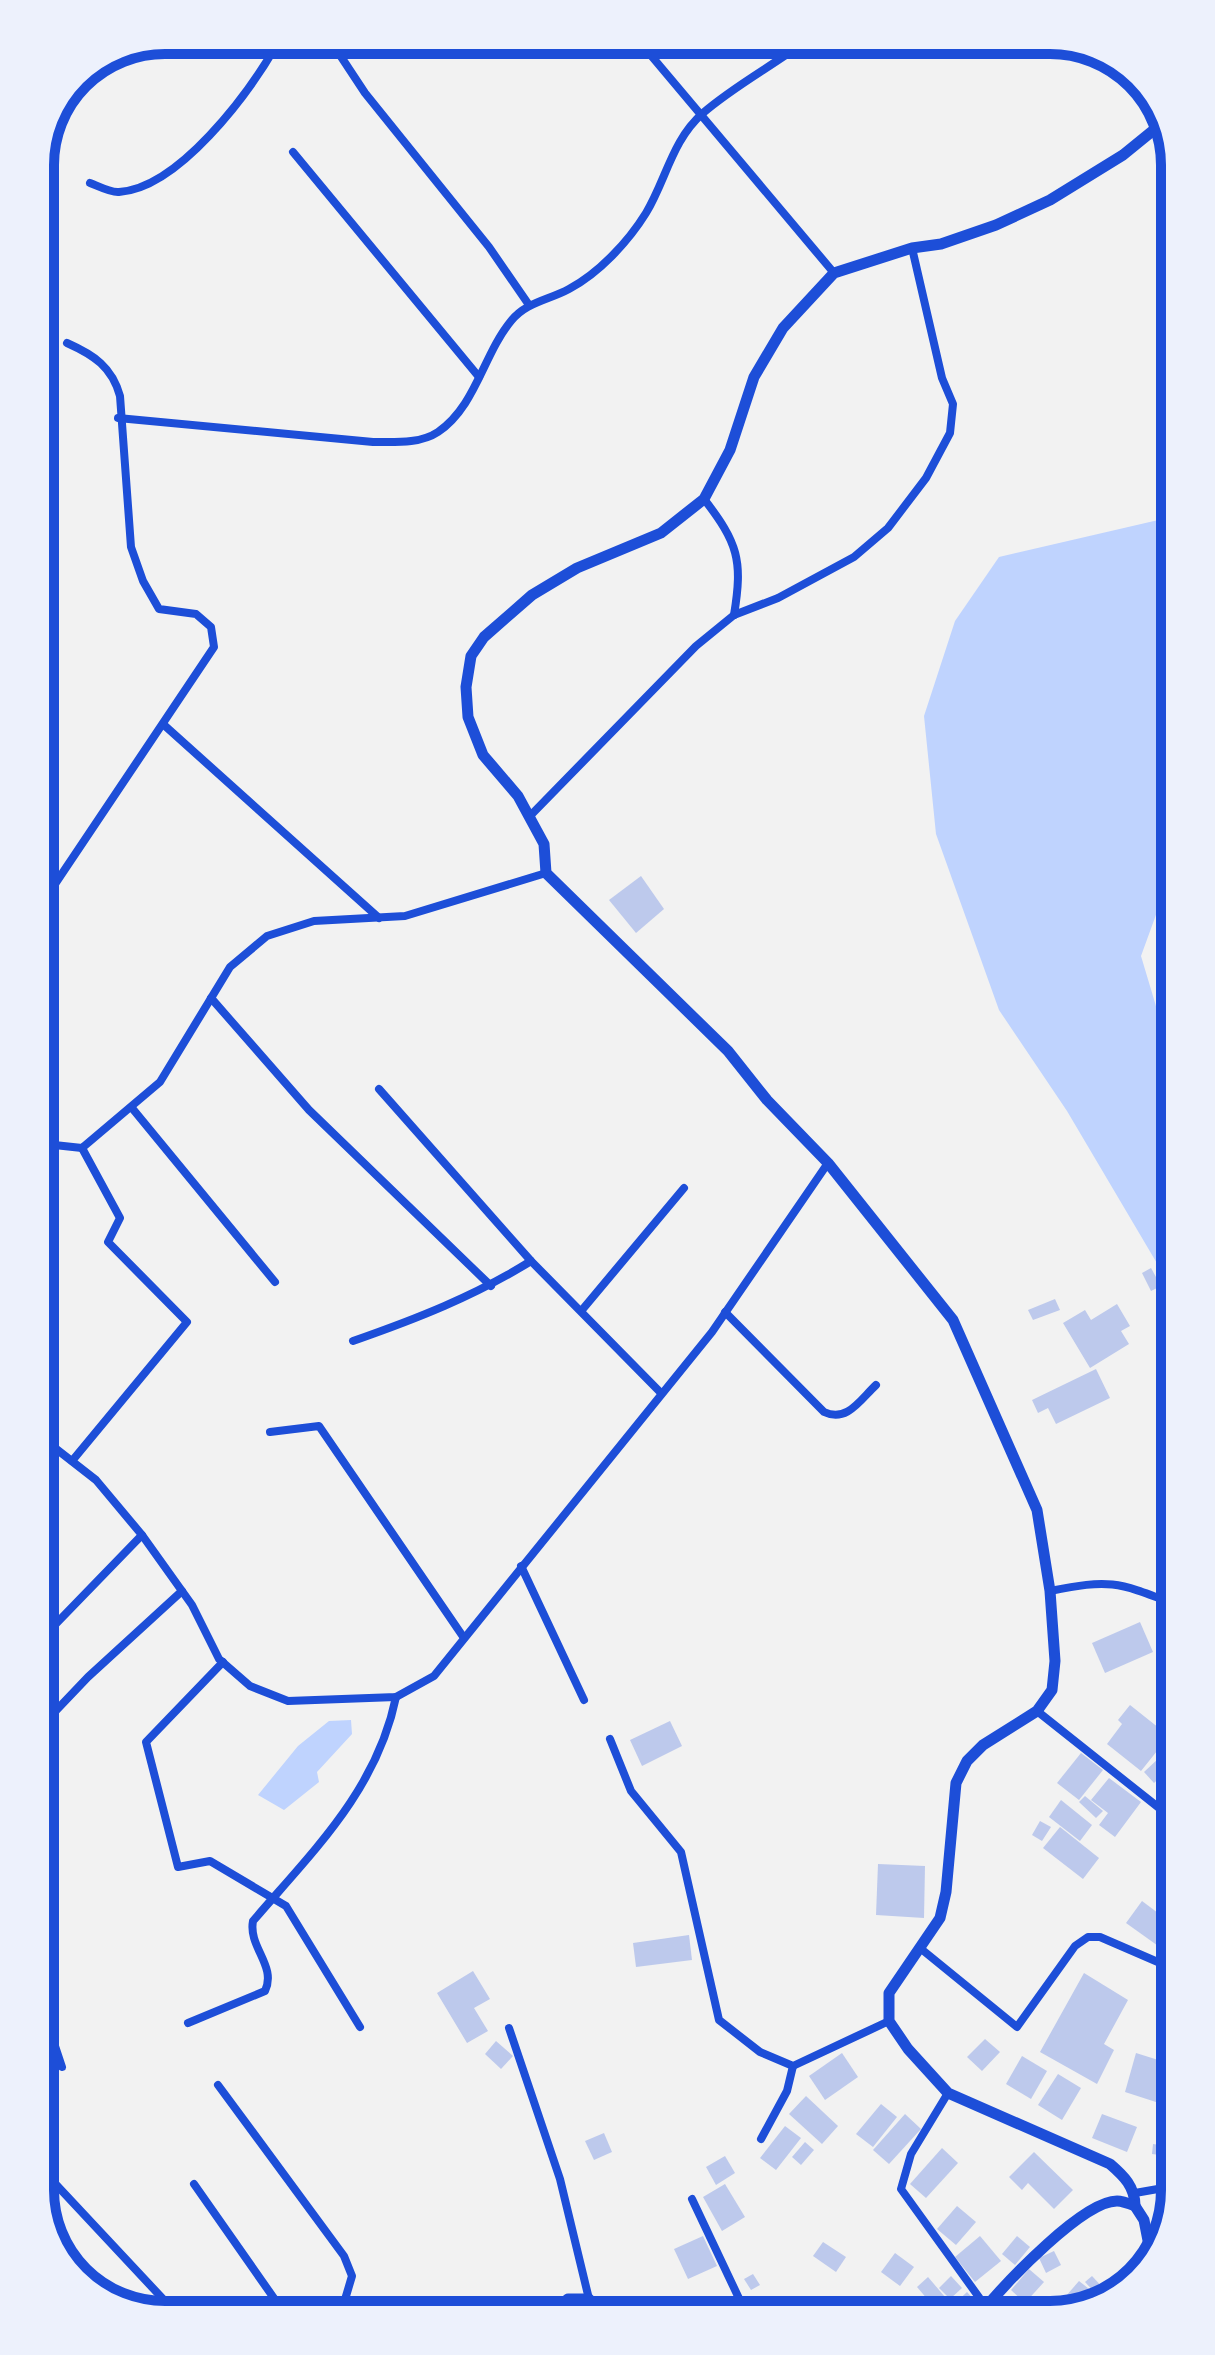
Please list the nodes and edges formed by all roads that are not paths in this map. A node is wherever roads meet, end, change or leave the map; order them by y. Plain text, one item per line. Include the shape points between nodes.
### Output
1 (271, 54) edge
2 (339, 54) edge
3 (650, 54) edge
4 (787, 54) edge
5 (703, 113) junction
6 (1155, 129) edge
7 (293, 152) dead end
8 (90, 183) dead end
9 (912, 248) junction
10 (834, 273) junction
11 (529, 305) junction
12 (67, 343) dead end
13 (479, 377) junction
14 (118, 418) junction
15 (704, 499) junction
16 (734, 615) junction
17 (164, 725) junction
18 (530, 816) junction
19 (546, 873) junction
20 (54, 885) edge
21 (380, 919) junction
22 (211, 998) junction
23 (379, 1089) dead end
24 (132, 1108) junction
25 (54, 1145) edge
26 (82, 1148) junction
27 (828, 1163) junction
28 (684, 1188) dead end
29 (531, 1261) junction
30 (275, 1282) dead end
31 (491, 1286) junction
32 (582, 1310) junction
33 (725, 1312) junction
34 (353, 1341) dead end
35 (876, 1385) dead end
36 (661, 1393) junction
37 (270, 1432) dead end
38 (55, 1448) edge
39 (72, 1461) junction
40 (142, 1535) junction
41 (521, 1566) junction
42 (182, 1591) junction
43 (1050, 1591) junction
44 (1161, 1599) edge
45 (54, 1626) edge
46 (464, 1638) junction
47 (223, 1662) junction
48 (396, 1697) junction
49 (584, 1700) dead end
50 (1037, 1711) junction
51 (54, 1713) edge
52 (610, 1739) dead end
53 (1161, 1809) edge
54 (273, 1897) junction
55 (920, 1948) junction
56 (1161, 1963) edge
57 (889, 2021) junction
58 (188, 2023) dead end
59 (360, 2027) dead end
60 (509, 2028) dead end
61 (54, 2043) edge
62 (793, 2066) junction
63 (62, 2067) dead end
64 (218, 2085) dead end
65 (948, 2093) junction
66 (761, 2139) dead end
67 (54, 2182) edge
68 (194, 2184) dead end
69 (1161, 2191) edge
70 (692, 2199) dead end
71 (1135, 2200) junction
72 (1148, 2242) edge
73 (589, 2299) joint
74 (165, 2301) edge
75 (276, 2301) edge
76 (345, 2301) edge
77 (566, 2301) edge
78 (740, 2301) edge
79 (982, 2301) edge
80 (992, 2301) edge

1 - 8 street via 249,92 211,136 152,181 118,193
2 - 11 street
3 - 5 street
4 - 5 street
5 - 10 street
5 - 11 street via 685,133 645,214 597,272
6 - 9 street via 1050,200 982,230
7 - 13 street
9 - 10 street
9 - 16 street via 942,378 953,404 950,433 926,478 888,528 854,557
10 - 15 street via 783,328 754,377 730,450
11 - 13 street via 511,320
12 - 14 street via 92,354 115,376
13 - 14 street via 456,416 436,433 408,442
14 - 17 street via 131,547 143,581 159,609 196,614 211,627 214,647
15 - 16 street via 732,540 740,565
15 - 18 street via 661,533 577,568 532,595 505,616 471,656 466,687 473,736
16 - 18 street via 696,646
17 - 20 street
17 - 21 street
18 - 19 street via 544,844
19 - 21 street
19 - 27 street via 728,1051
21 - 22 street via 314,921 267,936 230,967
22 - 24 street via 160,1082
22 - 31 street via 309,1110
23 - 29 street
24 - 26 street
24 - 30 street
25 - 26 street
26 - 39 street via 120,1218 108,1242 187,1322
27 - 33 street
27 - 43 street via 953,1320 1037,1510
28 - 32 street
29 - 31 street
29 - 32 street
31 - 34 street
32 - 36 street
33 - 35 street via 834,1417 845,1415
33 - 36 street
36 - 41 street
37 - 46 street via 319,1426
38 - 39 street
39 - 40 street via 96,1480
40 - 42 street
40 - 45 street
41 - 46 street
41 - 49 street
42 - 47 street
42 - 51 street
43 - 44 street via 1119,1583
43 - 50 street via 1052,1690
46 - 48 street via 434,1676
47 - 48 street via 250,1686 288,1701
47 - 54 street via 146,1742 178,1867 210,1861
48 - 54 street via 389,1732 359,1793
50 - 53 street
50 - 55 street via 983,1745 956,1783 946,1892 940,1918
52 - 62 street via 631,1791 681,1852 719,2020 760,2052
54 - 58 street via 253,1921 251,1932 269,1970 265,1991
54 - 59 street via 286,1906
55 - 56 street via 1017,2027 1075,1946 1088,1937 1100,1937
55 - 57 street via 889,1993
57 - 62 street
57 - 65 street
60 - 73 street via 560,2179
61 - 63 street
62 - 66 street via 787,2091
64 - 76 street via 344,2256 352,2276
65 - 71 street via 1110,2164 1124,2176
65 - 79 street via 907,2162 901,2189
67 - 74 street
68 - 75 street
69 - 71 street
70 - 78 street
71 - 72 street
71 - 80 street via 1117,2201 1084,2215 1039,2251
73 - 77 street

